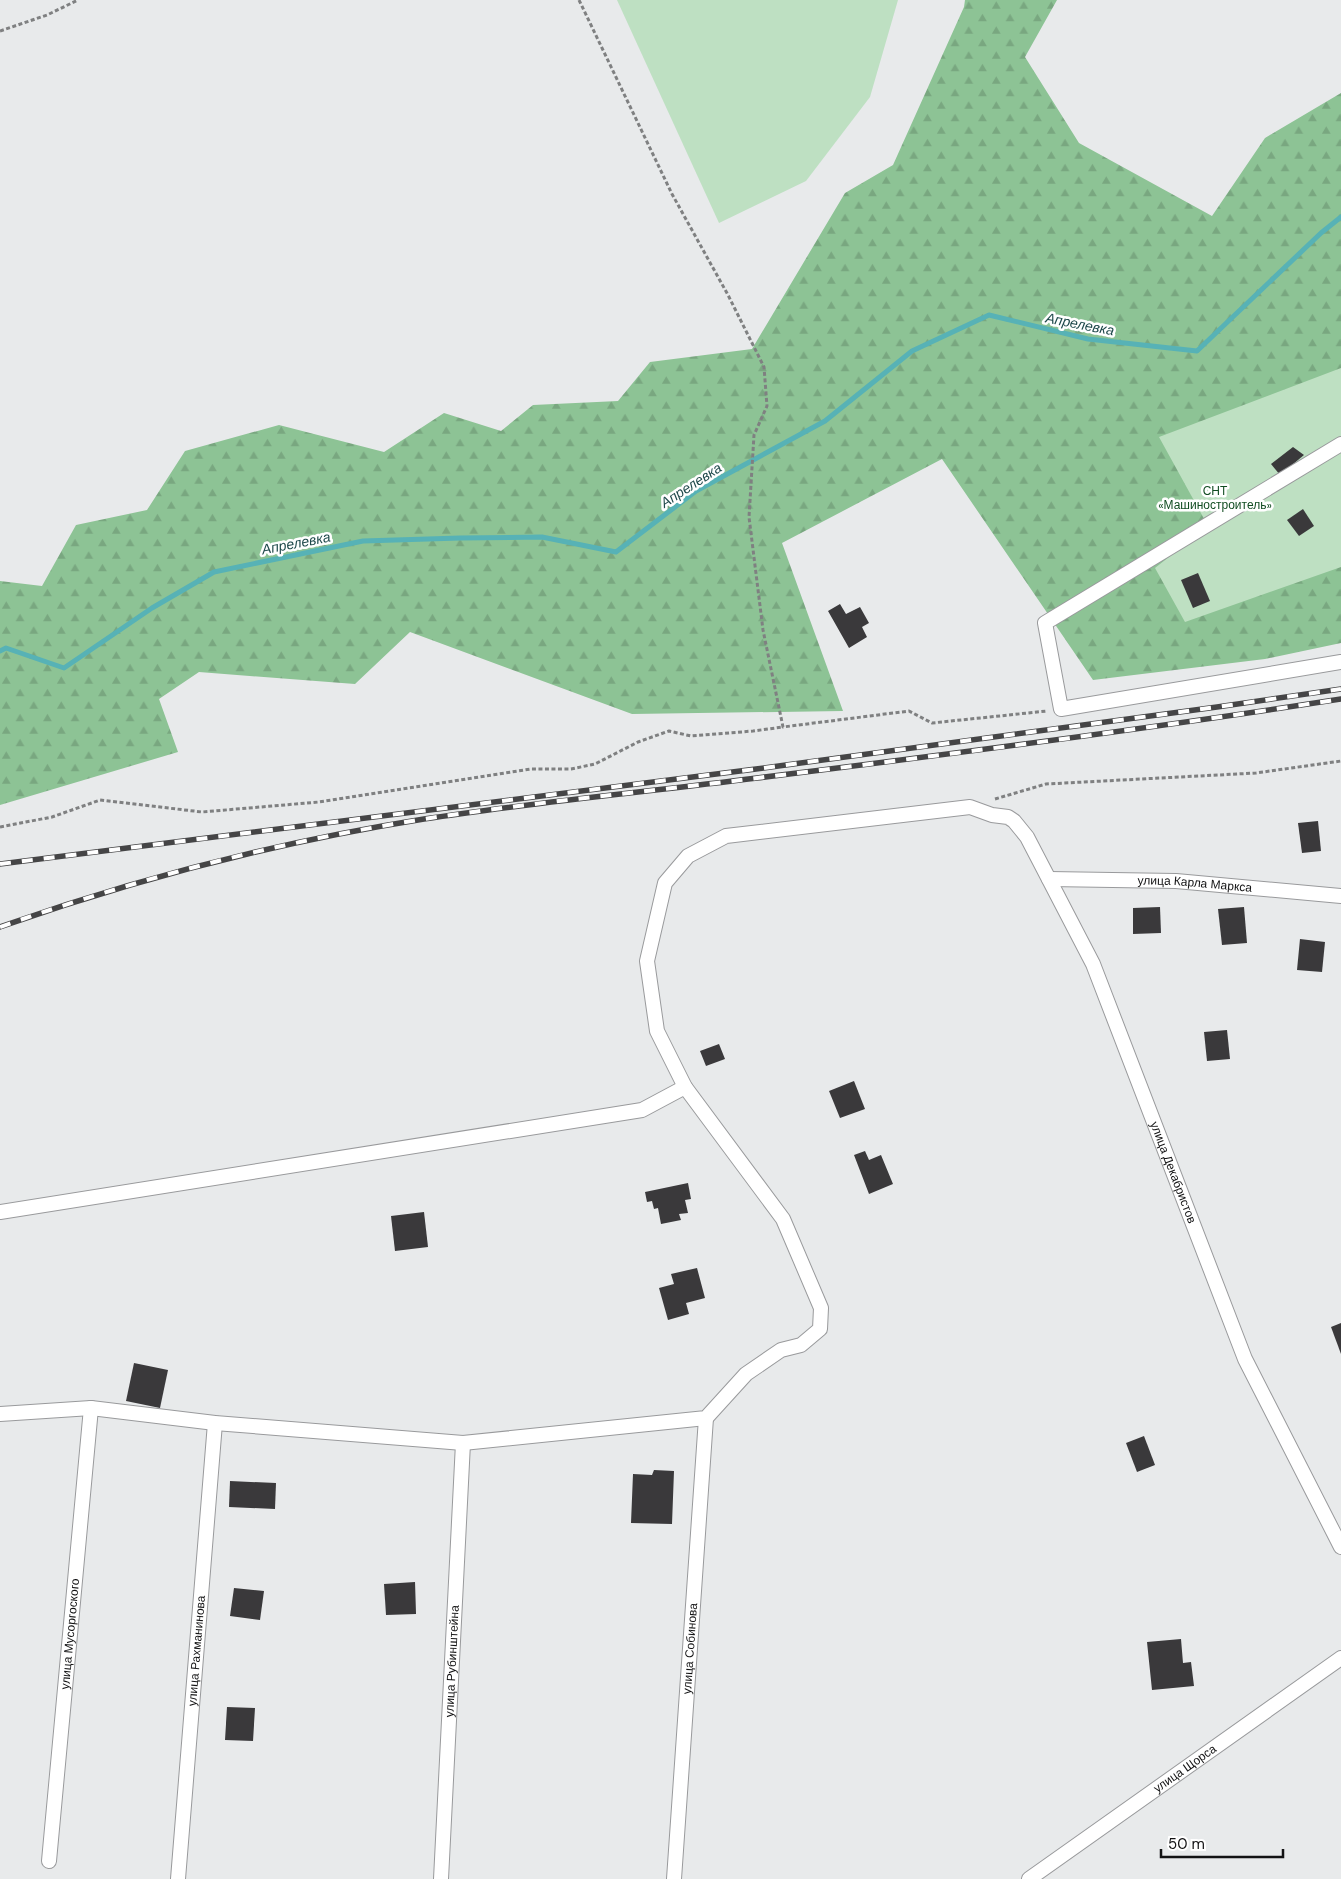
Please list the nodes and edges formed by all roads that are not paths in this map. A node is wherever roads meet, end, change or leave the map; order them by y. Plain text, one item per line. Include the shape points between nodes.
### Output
1 (1341, 444) edge
2 (1341, 662) edge
3 (1049, 879) junction
4 (1341, 896) edge
5 (685, 1087) junction
6 (0, 1212) edge
7 (91, 1408) junction
8 (0, 1414) edge
9 (706, 1418) junction
10 (215, 1422) junction
11 (463, 1443) junction
12 (1341, 1547) edge
13 (1341, 1658) edge
14 (49, 1861) dead end
15 (178, 1879) edge
16 (441, 1879) edge
17 (674, 1879) edge
18 (1029, 1879) edge

1 - 2 street via 1045,623 1060,710
3 - 4 street, улица Карла Маркса via 1176,881
3 - 5 street, улица Декабристов via 1027,837 1014,821 970,807 726,836 688,856 665,883 647,962 657,1031
3 - 12 street, улица Декабристов via 1093,964 1246,1358
5 - 6 street via 642,1110
5 - 9 street via 783,1219 821,1308 820,1329 801,1345 781,1350 746,1374
7 - 8 street
7 - 10 street
7 - 14 street, улица Мусоргоского
9 - 11 street
9 - 17 street, улица Собинова
10 - 11 street
10 - 15 street, улица Рахманинова
11 - 16 street, улица Рубинштейна
13 - 18 street, улица Щорса

